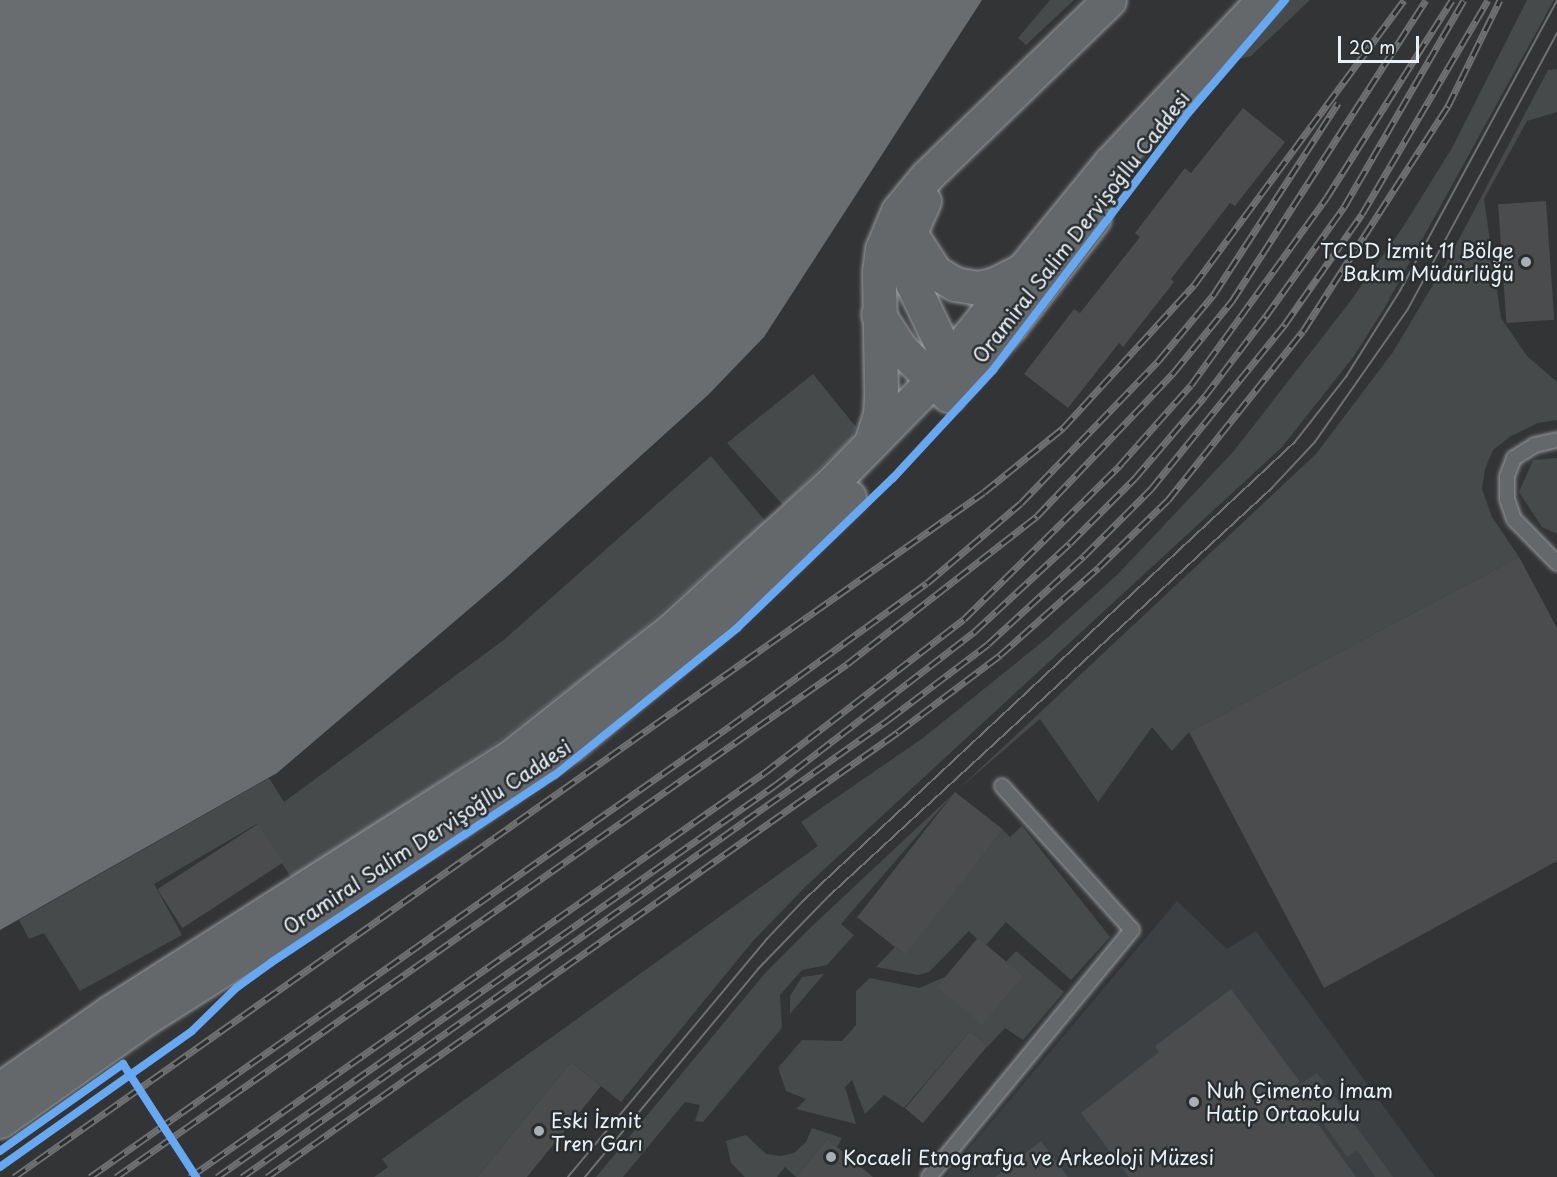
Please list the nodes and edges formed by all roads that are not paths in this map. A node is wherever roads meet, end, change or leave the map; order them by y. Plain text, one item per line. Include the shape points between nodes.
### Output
1 (1109, 0) edge
2 (1263, 0) edge
3 (1218, 50) junction
4 (973, 132) junction
5 (910, 233) junction
6 (1021, 271) junction
7 (878, 314) junction
8 (950, 377) junction
9 (1557, 440) edge
10 (871, 443) junction
11 (1557, 563) edge
12 (1002, 786) dead end
13 (0, 1089) edge
14 (0, 1121) edge
15 (929, 1177) edge

1 - 4 main road
2 - 3 main road
3 - 6 main road via 1117,156
3 - 8 main road, Oramiral Salim Dervişoğllu Caddesi via 1011,325
4 - 5 main road via 916,212
4 - 7 main road via 921,182 898,211 882,249
5 - 6 main road via 935,272 955,284 978,288
5 - 8 main road via 912,283
6 - 8 main road
7 - 8 main road via 901,349
7 - 10 main road via 880,414
8 - 10 main road, Oramiral Salim Dervişoğllu Caddesi
8 - 14 main road, Oramiral Salim Dervişoğllu Caddesi via 846,501 725,616 571,744 459,820 149,1016
9 - 11 lane via 1535,445 1514,458 1507,476 1507,499 1514,519
10 - 13 main road, Oramiral Salim Dervişoğllu Caddesi via 670,631 508,758 110,1012
12 - 15 lane via 1132,930

